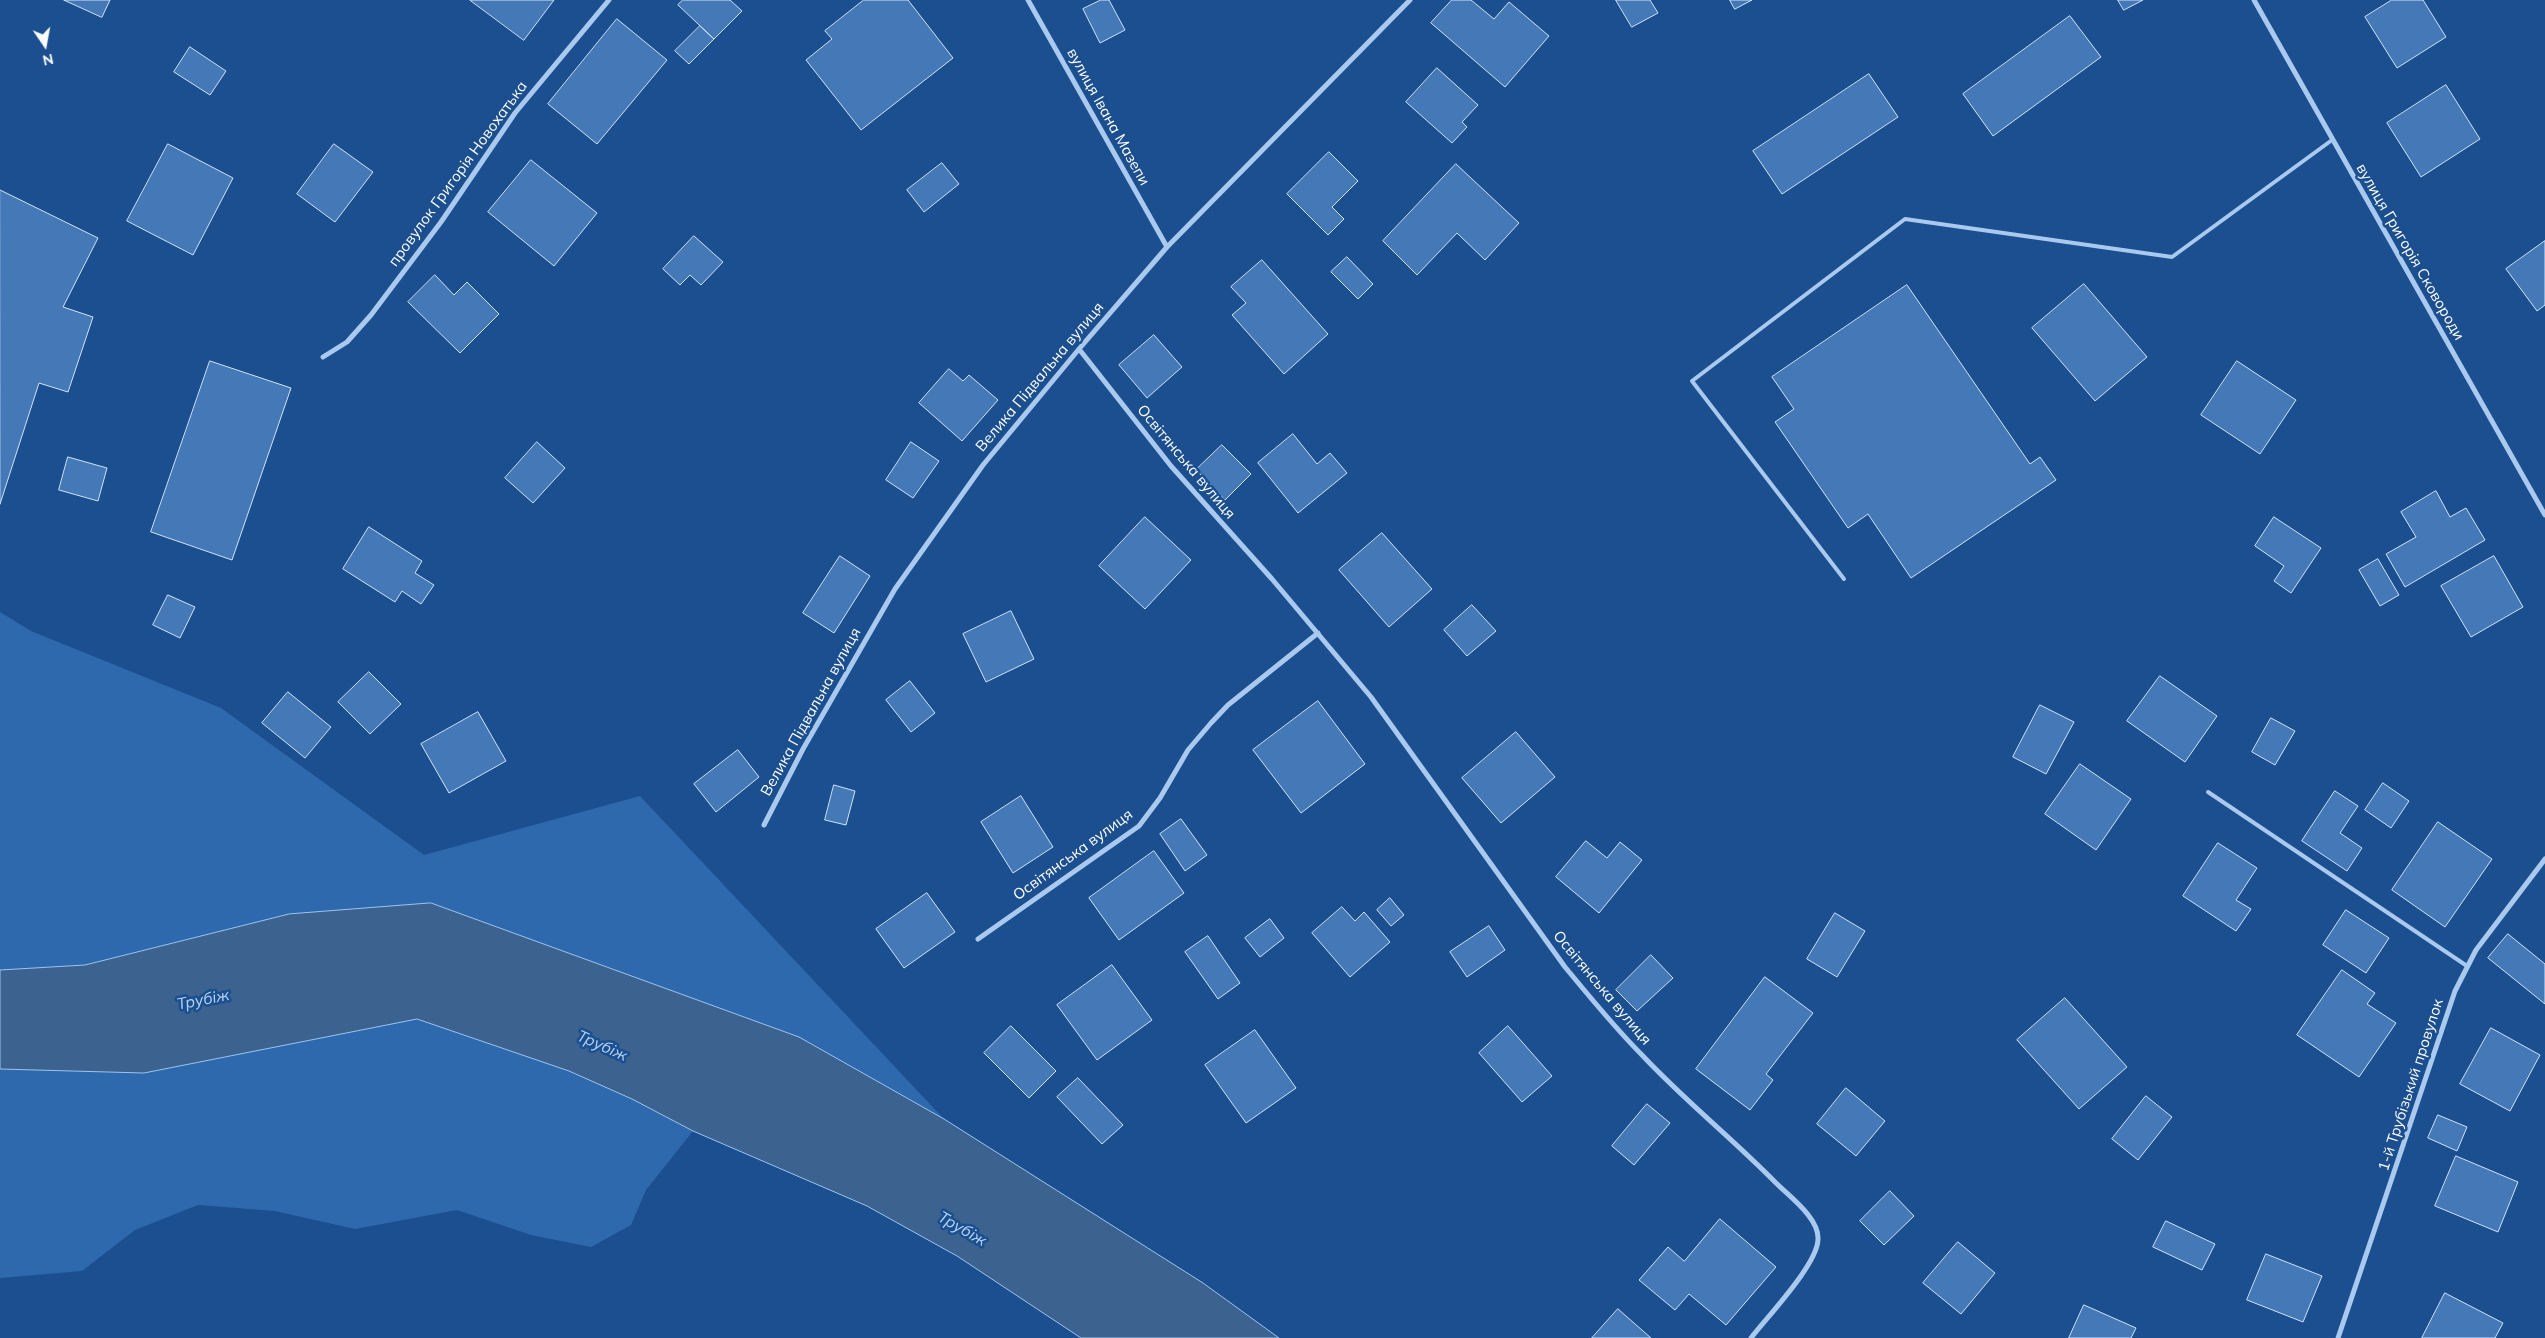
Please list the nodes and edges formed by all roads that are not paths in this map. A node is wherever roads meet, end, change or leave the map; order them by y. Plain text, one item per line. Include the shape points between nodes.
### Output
1 (609, 0) edge
2 (1028, 0) edge
3 (1410, 0) edge
4 (2254, 0) edge
5 (2332, 140) junction
6 (1167, 247) junction
7 (1079, 349) junction
8 (323, 357) dead end
9 (2545, 515) edge
10 (1844, 579) dead end
11 (1318, 634) junction
12 (2208, 792) dead end
13 (764, 825) dead end
14 (2545, 859) edge
15 (978, 939) dead end
16 (2467, 966) junction
17 (1750, 1338) edge
18 (2338, 1338) edge

1 - 8 street, провулок Григорія Новохатька via 515,113 441,222 371,315 346,342
2 - 6 street, вулиця Івана Мазепи
3 - 6 street, Велика Підвальна вулиця
4 - 5 street, вулиця Григорія Сковороди
5 - 9 street, вулиця Григорія Сковороди
5 - 10 lane via 2172,257 1905,219 1692,381
6 - 7 street, Велика Підвальна вулиця
7 - 11 street, Освітянська вулиця via 1171,466
7 - 13 street, Велика Підвальна вулиця via 943,518 895,590 803,749
11 - 15 street, Освітянська вулиця via 1228,705 1211,723 1188,750 1139,826
11 - 17 street, Освітянська вулиця via 1371,697 1559,959 1599,1008 1642,1056 1789,1195 1816,1228 1815,1253 1806,1269
12 - 16 lane
14 - 16 street, 1-й Трубізький провулок
16 - 18 street, 1-й Трубізький провулок via 2438,1038

